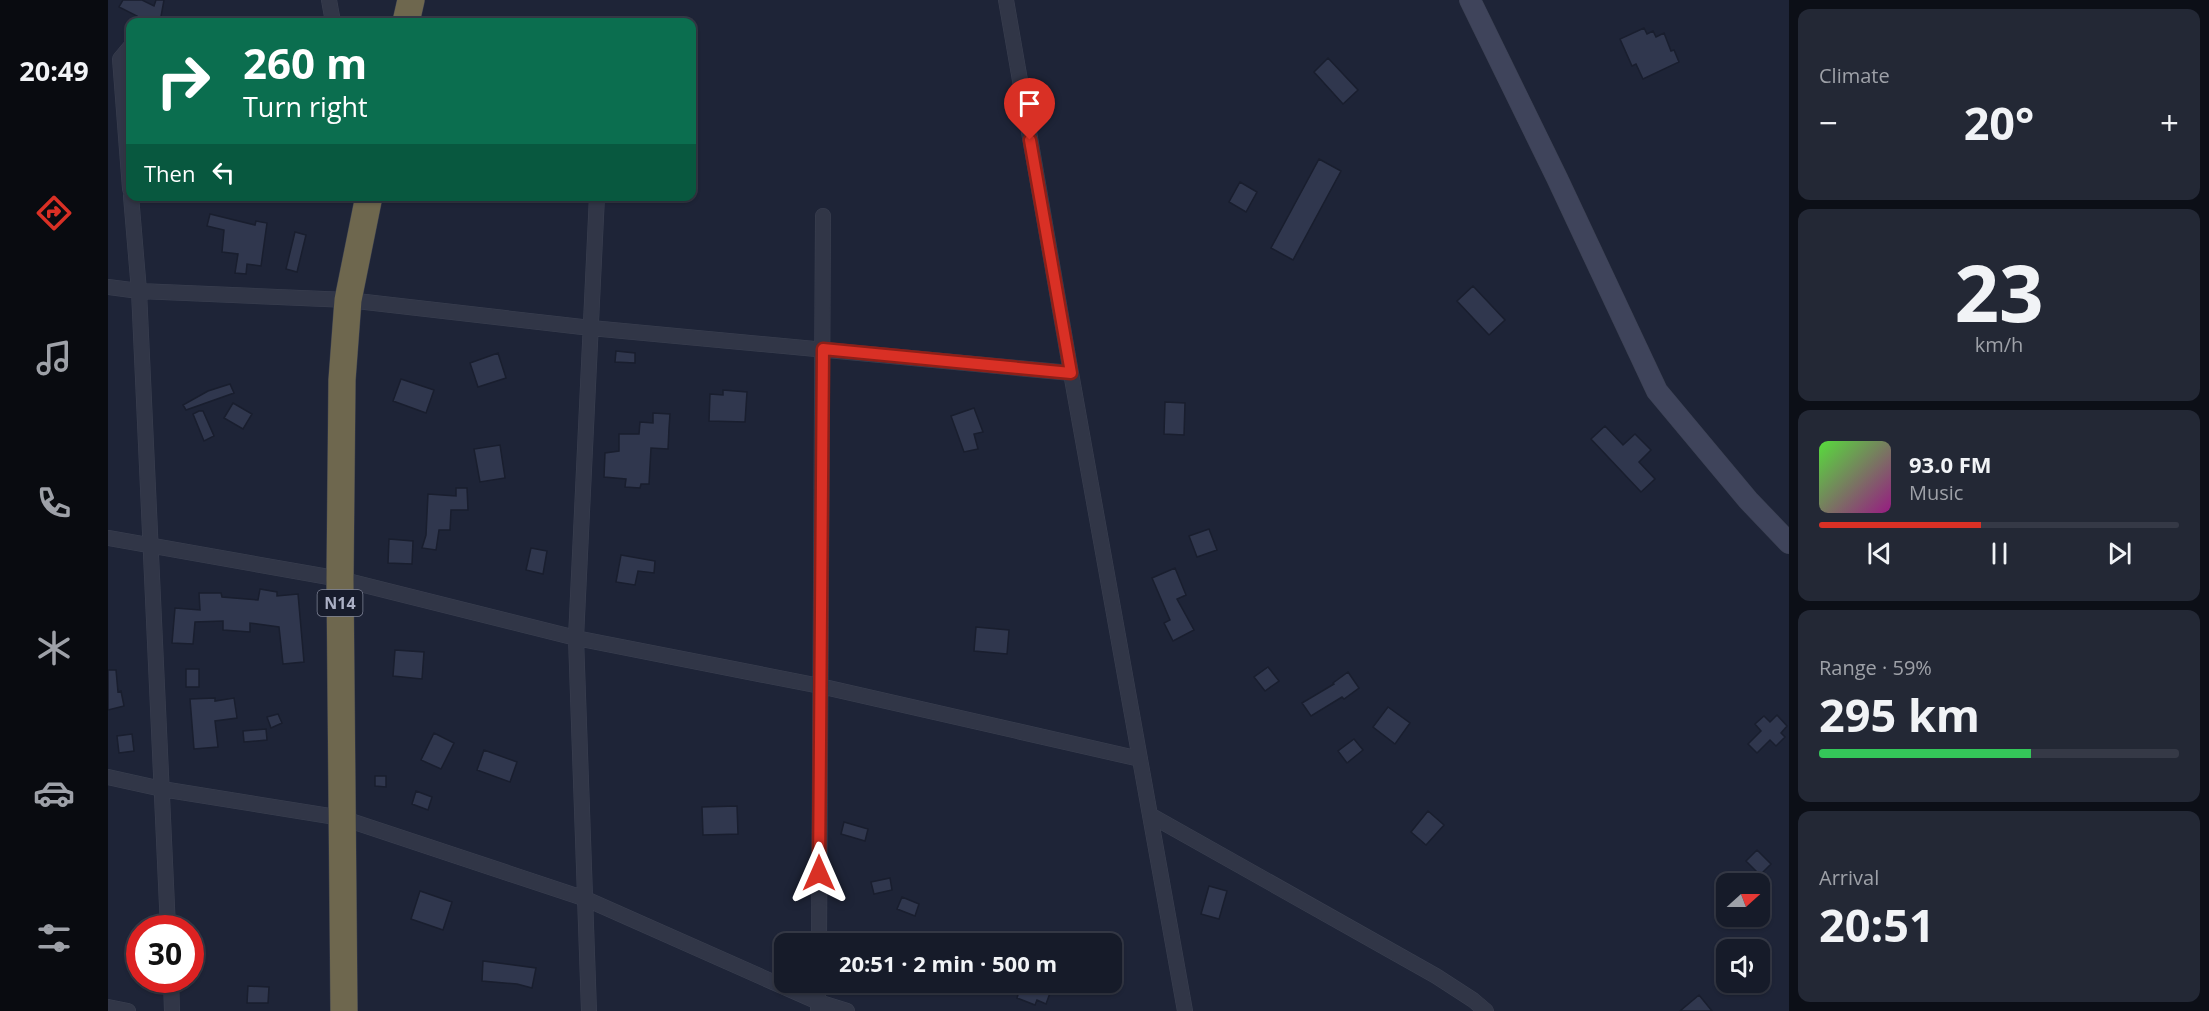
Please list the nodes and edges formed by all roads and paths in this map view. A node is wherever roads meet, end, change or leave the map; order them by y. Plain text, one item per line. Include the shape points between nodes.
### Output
1 (329, 0) edge
2 (411, 0) edge
3 (1006, 0) edge
4 (1470, 0) edge
5 (332, 18) edge
6 (407, 18) edge
7 (126, 52) edge
8 (126, 137) edge
9 (131, 201) edge
10 (368, 201) edge
11 (597, 201) edge
12 (824, 216) dead end
13 (108, 287) edge
14 (139, 291) junction
15 (348, 300) junction
16 (591, 328) junction
17 (823, 349) junction
18 (1071, 373) junction
19 (108, 538) edge
20 (1789, 543) edge
21 (151, 547) junction
22 (339, 579) junction
23 (576, 638) junction
24 (820, 686) junction
25 (1140, 759) junction
26 (108, 777) edge
27 (162, 789) junction
28 (1150, 815) junction
29 (342, 818) junction
30 (586, 899) junction
31 (167, 915) edge
32 (819, 933) edge
33 (171, 993) edge
34 (818, 1006) edge
35 (108, 1007) edge
36 (128, 1011) edge
37 (172, 1011) edge
38 (344, 1011) edge
39 (589, 1011) edge
40 (847, 1011) edge
41 (1185, 1011) edge
42 (1486, 1011) edge

1 - 5 street
2 - 6 highway
3 - 18 street
4 - 20 street via 1658,391
7 - 8 street via 120,58
9 - 14 street
10 - 15 highway, N14
11 - 16 street
12 - 17 street
13 - 14 street
14 - 15 street
14 - 21 street
15 - 16 street
15 - 22 highway, N14 via 342,380
16 - 17 street
16 - 23 street
17 - 18 street
17 - 24 street
18 - 25 street
19 - 21 street
21 - 22 street
21 - 27 street
22 - 23 street
22 - 29 highway, N14
23 - 24 street
23 - 30 street
24 - 25 street
24 - 32 street
25 - 28 street
26 - 27 street
27 - 29 street
27 - 31 street
28 - 41 street
28 - 42 street via 1436,976
29 - 30 street
29 - 38 highway, N14
30 - 34 street
30 - 39 street
33 - 37 street
34 - 40 street
35 - 36 street

